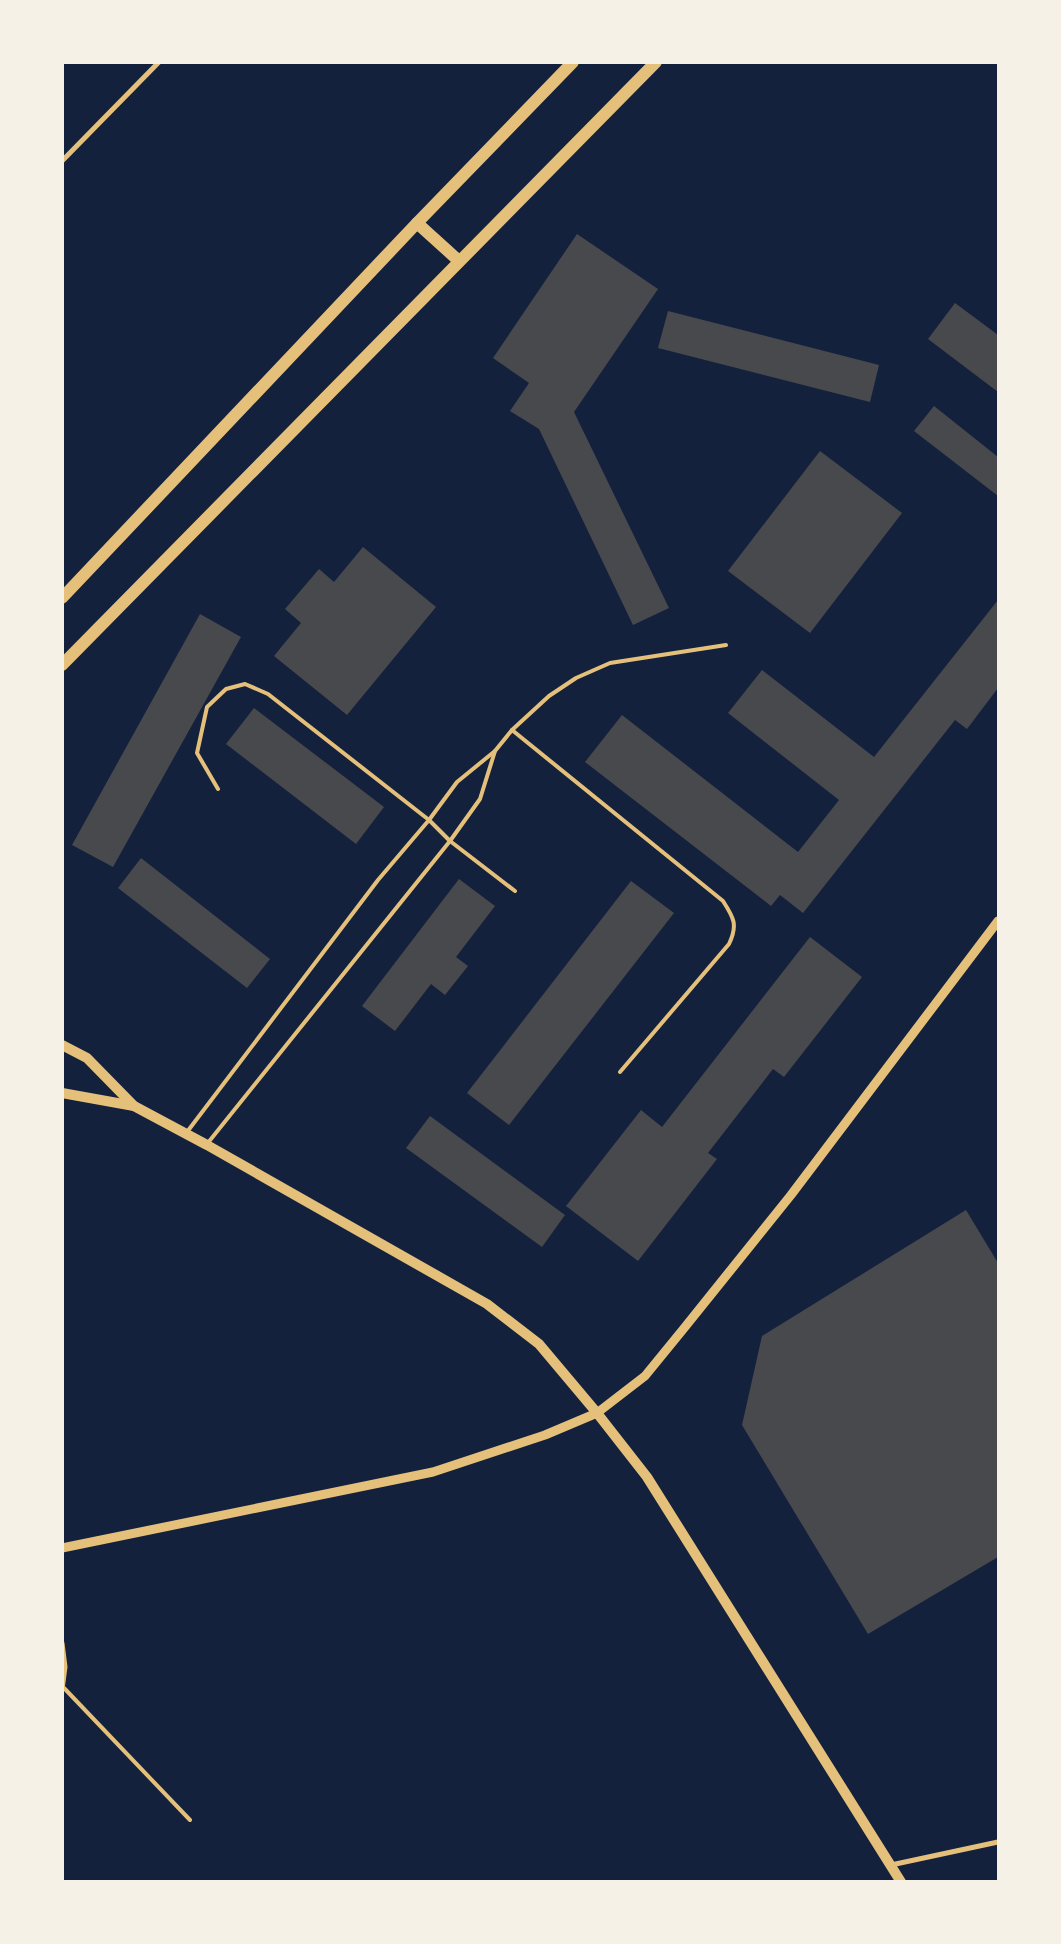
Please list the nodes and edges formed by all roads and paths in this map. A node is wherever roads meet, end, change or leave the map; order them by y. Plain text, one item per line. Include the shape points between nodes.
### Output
1 (159, 62) edge
2 (574, 62) edge
3 (656, 62) edge
4 (62, 161) edge
5 (416, 223) junction
6 (459, 261) junction
7 (62, 598) edge
8 (726, 645) dead end
9 (62, 665) edge
10 (512, 730) junction
11 (495, 751) junction
12 (218, 789) dead end
13 (429, 820) junction
14 (450, 841) junction
15 (515, 891) dead end
16 (998, 923) edge
17 (62, 1045) edge
18 (620, 1072) dead end
19 (62, 1093) edge
20 (134, 1106) junction
21 (185, 1134) junction
22 (207, 1145) junction
23 (598, 1413) junction
24 (62, 1548) edge
25 (62, 1644) edge
26 (63, 1689) edge
27 (190, 1820) dead end
28 (998, 1842) edge
29 (891, 1865) junction
30 (901, 1882) edge

1 - 4 street
2 - 5 main road
3 - 6 main road
5 - 6 main road
5 - 7 main road
6 - 9 main road
8 - 10 lane via 610,664 576,678 549,696
10 - 11 lane
10 - 18 lane via 723,901 732,916 734,932 729,944
11 - 13 lane via 457,782
11 - 14 lane via 480,798
12 - 13 lane via 196,753 207,708 226,689 245,684 268,694
13 - 14 lane
13 - 21 lane via 378,880
14 - 15 lane
14 - 22 lane
16 - 23 street via 791,1196 645,1376
17 - 20 main road via 87,1058
19 - 20 main road
20 - 21 main road
21 - 22 main road
22 - 23 main road via 487,1304 539,1344
23 - 24 street via 545,1435 433,1472
23 - 29 main road via 647,1478
25 - 26 street
26 - 27 lane
28 - 29 street
29 - 30 main road

